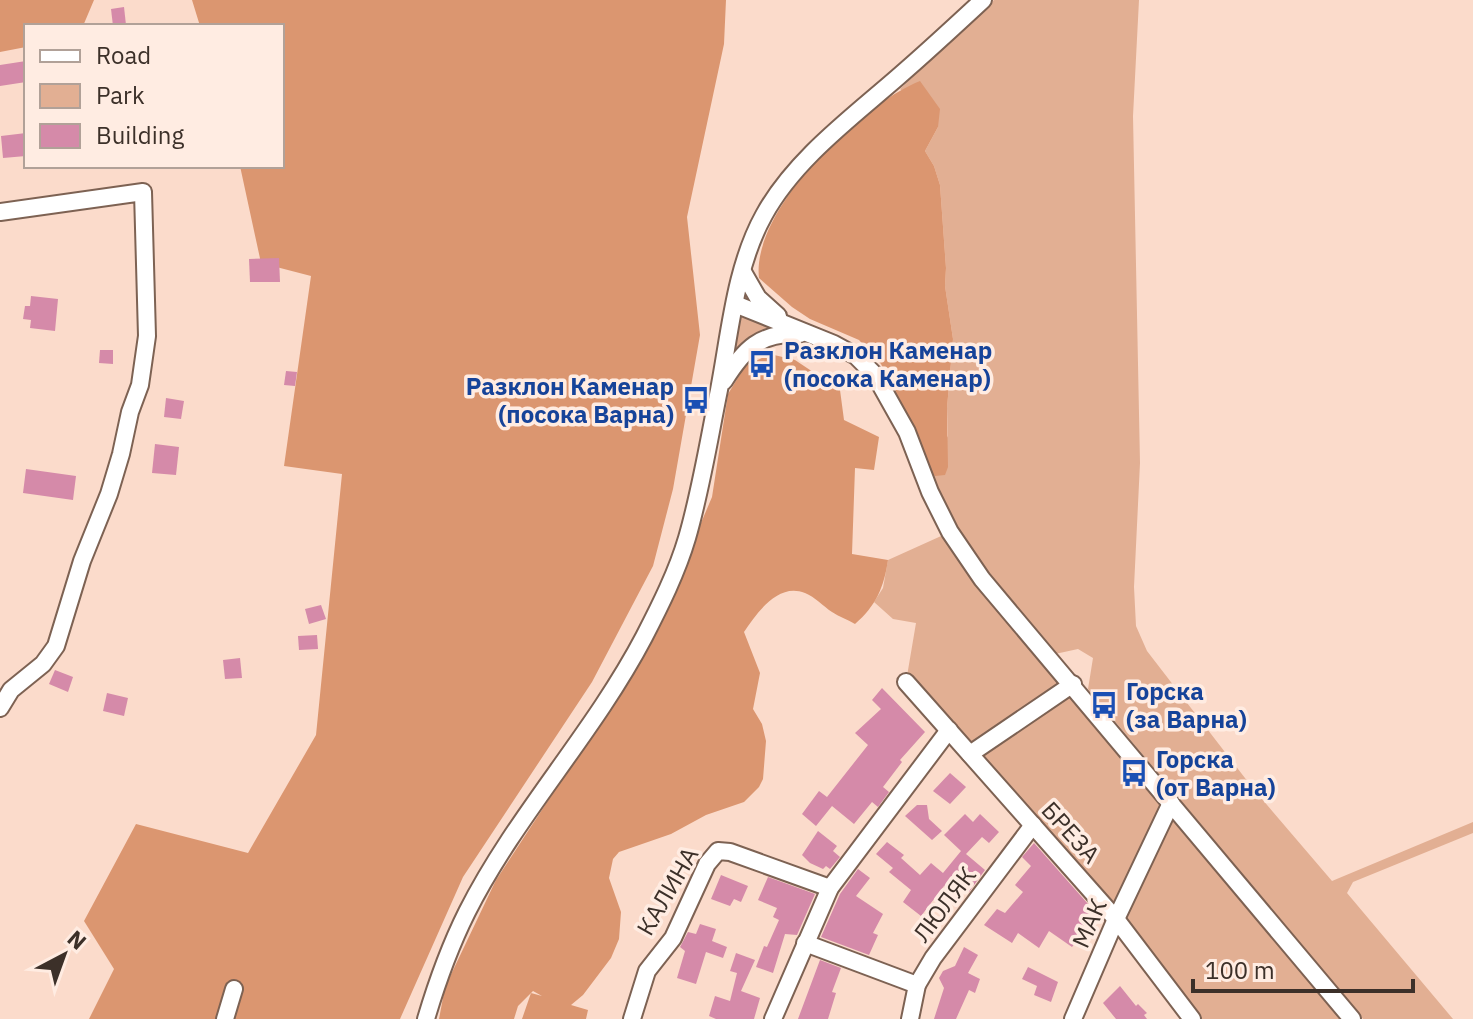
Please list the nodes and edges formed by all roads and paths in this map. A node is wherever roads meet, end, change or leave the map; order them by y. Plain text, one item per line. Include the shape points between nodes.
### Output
1 (983, 0) edge
2 (0, 212) edge
3 (743, 272) junction
4 (735, 304) junction
5 (810, 335) junction
6 (719, 389) junction
7 (906, 682) dead end
8 (1073, 684) junction
9 (0, 708) edge
10 (949, 730) junction
11 (970, 754) junction
12 (1171, 803) junction
13 (1033, 825) junction
14 (830, 888) junction
15 (1116, 919) junction
16 (805, 943) junction
17 (917, 985) junction
18 (234, 989) dead end
19 (225, 1019) edge
20 (426, 1019) edge
21 (632, 1019) edge
22 (773, 1019) edge
23 (910, 1019) edge
24 (1073, 1019) edge
25 (1192, 1019) edge
26 (1352, 1019) edge

1 - 3 street via 818,148 782,188 763,216
2 - 9 street via 143,192 148,298 140,385 56,646
3 - 4 street
3 - 5 street via 767,308
4 - 5 street
4 - 6 street
5 - 6 street via 785,334 748,347
5 - 8 street via 856,356 875,375 907,432 950,532 982,579
6 - 20 street via 696,503 670,584 643,640 468,910
7 - 10 street, БРЕЗА
8 - 11 street
8 - 12 street
10 - 11 street, БРЕЗА
10 - 14 street
11 - 13 street, БРЕЗА
12 - 15 street, МАК
12 - 26 street
13 - 15 street, БРЕЗА
13 - 17 street, ЛЮЛЯК
14 - 16 street
14 - 21 street, КАЛИНА via 718,851 673,938 647,971
15 - 24 street, МАК
15 - 25 street, БРЕЗА
16 - 17 street
16 - 22 street
17 - 23 street, ЛЮЛЯК
18 - 19 street

